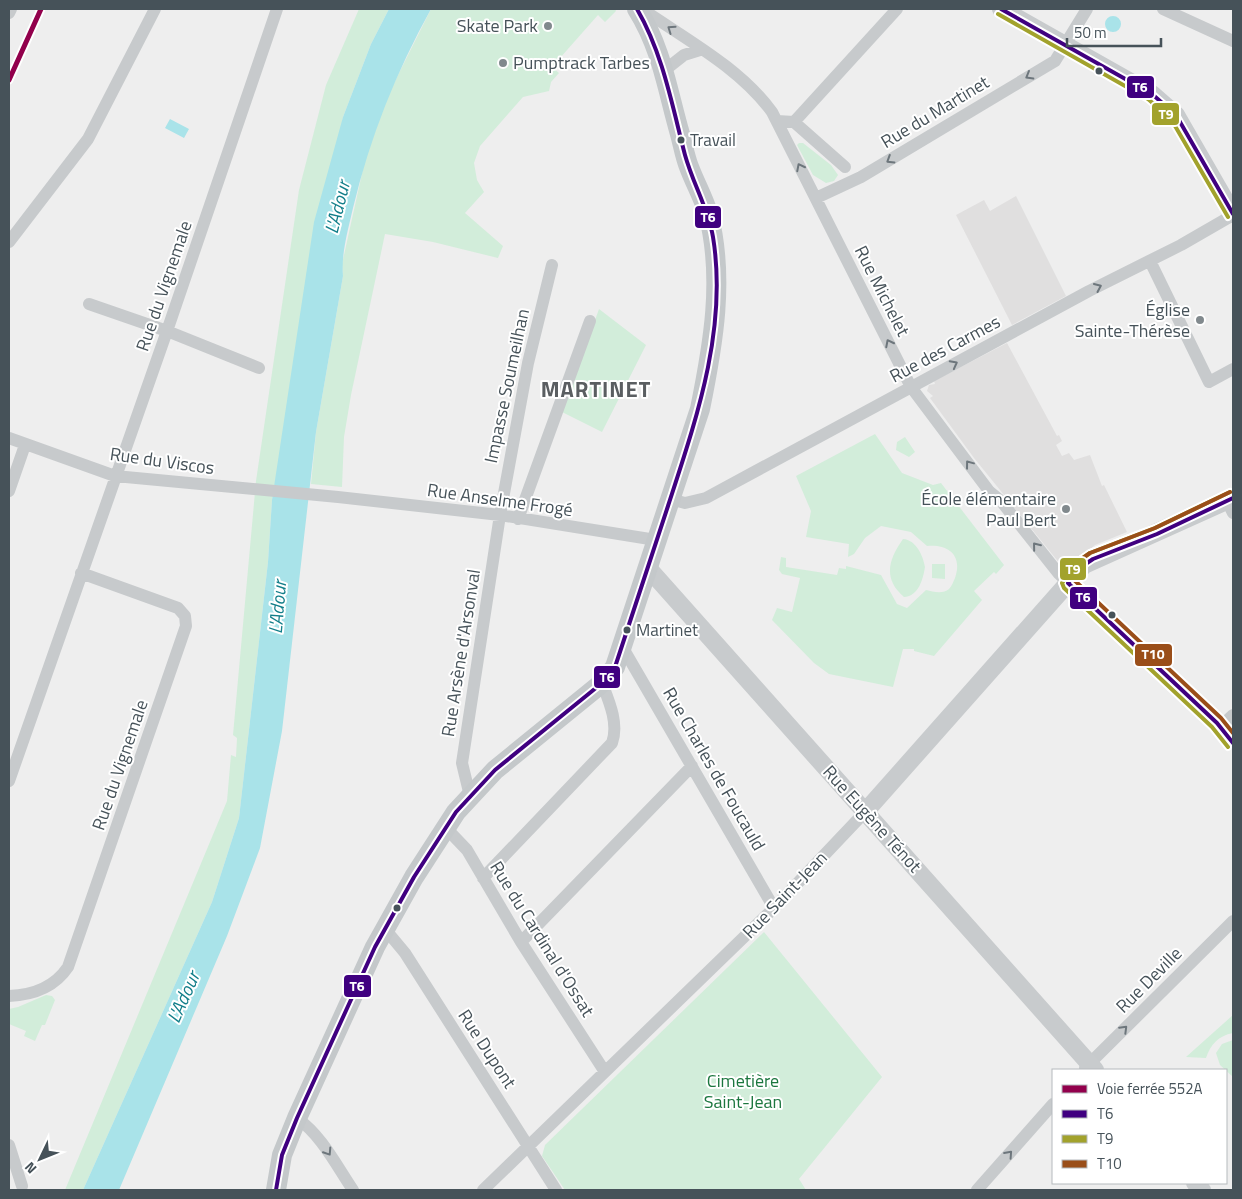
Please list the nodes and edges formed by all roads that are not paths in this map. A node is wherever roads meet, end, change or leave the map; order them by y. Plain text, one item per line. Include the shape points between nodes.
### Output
1 (11, 9) edge
2 (155, 9) edge
3 (277, 9) edge
4 (897, 9) edge
5 (1001, 9) edge
6 (1087, 9) edge
7 (1163, 9) edge
8 (9, 13) edge
9 (645, 13) edge
10 (1233, 41) edge
11 (1065, 46) junction
12 (700, 50) junction
13 (665, 70) junction
14 (777, 121) junction
15 (794, 122) junction
16 (845, 167) dead end
17 (816, 198) junction
18 (1233, 214) edge
19 (9, 242) edge
20 (1150, 260) junction
21 (552, 266) dead end
22 (89, 304) dead end
23 (590, 320) dead end
24 (167, 331) junction
25 (259, 368) dead end
26 (1233, 369) edge
27 (911, 387) junction
28 (9, 438) edge
29 (25, 444) junction
30 (115, 476) junction
31 (9, 491) edge
32 (338, 497) joint
33 (670, 499) junction
34 (1231, 504) edge
35 (500, 515) junction
36 (518, 519) junction
37 (656, 540) junction
38 (648, 568) junction
39 (81, 573) junction
40 (1068, 583) junction
41 (623, 648) junction
42 (602, 683) junction
43 (1233, 715) edge
44 (1221, 726) junction
45 (1233, 743) edge
46 (692, 766) junction
47 (9, 781) edge
48 (470, 796) junction
49 (865, 812) junction
50 (446, 828) junction
51 (483, 878) junction
52 (774, 908) junction
53 (1233, 921) edge
54 (385, 929) junction
55 (522, 942) junction
56 (9, 996) edge
57 (1089, 1068) edge
58 (605, 1072) junction
59 (1052, 1105) edge
60 (297, 1118) junction
61 (9, 1145) edge
62 (529, 1147) junction
63 (22, 1186) dead end
64 (276, 1190) edge
65 (353, 1190) edge
66 (483, 1190) edge
67 (556, 1190) edge
68 (977, 1190) edge

1 - 8 street
2 - 19 street via 88,139
3 - 24 street, Rue du Vignemale
4 - 15 street
5 - 11 street
6 - 11 street, Rue du Martinet
7 - 10 street
12 -> 9 street, Rue Michelet
9 - 13 main road
11 -> 17 street, Rue du Martinet via 1055,61 861,177
11 - 18 street via 1152,94 1176,115
12 - 13 street via 684,55
12 - 14 street, Rue Michelet via 748,84
13 - 33 main road via 688,166 708,214 717,271 708,366 700,409
14 - 15 street
17 -> 14 street, Rue Michelet
15 - 16 street
27 -> 17 street, Rue Michelet
18 - 20 street, Rue des Carmes
20 - 26 street via 1209,382
27 -> 20 street, Rue des Carmes
21 - 35 street, Impasse Soumeilhan via 528,363
22 - 24 street
23 - 36 street
24 - 25 street
24 - 30 street, Rue du Vignemale
27 - 33 street, Rue des Carmes via 706,498 685,504
40 -> 27 street, Rue Michelet via 1001,501 989,491
28 - 29 street, Rue du Viscos
29 - 30 street, Rue du Viscos
29 - 31 street
30 - 32 street, Rue du Viscos
30 - 39 street, Rue du Vignemale
32 - 35 street, Rue Anselme Frogé
33 - 37 main road
34 - 40 street, Rue Saint-Jean via 1093,559
35 - 36 street, Rue Anselme Frogé
35 - 48 street, Rue Arsène d'Arsonval via 462,763
36 - 37 street, Rue Anselme Frogé
37 - 38 main road
38 - 41 main road
38 - 49 street, Rue Eugène Ténot
39 - 47 street, Rue du Vignemale
39 - 56 street, Rue du Vignemale via 178,608 185,616 186,626 68,967 60,979 40,991
40 - 44 street, Rue Michelet
40 - 49 street, Rue Saint-Jean
41 - 42 main road via 615,667
41 - 46 street, Rue Charles de Foucauld
42 - 48 main road via 495,770
42 - 51 street via 616,733 612,743
43 - 44 street
44 - 45 street, Rue Michelet
46 - 52 street, Rue Charles de Foucauld
46 - 55 street
48 - 50 main road
49 - 52 street, Rue Saint-Jean
49 - 57 street, Rue Eugène Ténot
50 - 51 street, Rue du Cardinal d'Ossat via 467,850
50 - 54 main road
51 - 55 street, Rue du Cardinal d'Ossat
52 - 58 street, Rue Saint-Jean
57 -> 53 street, Rue Deville
54 - 60 main road
54 - 62 street, Rue Dupont via 405,953
55 - 58 street, Rue du Cardinal d'Ossat
58 - 62 street, Rue Saint-Jean
68 -> 59 street
60 - 64 main road via 282,1155
60 -> 65 street via 319,1139
61 - 63 street
62 - 66 street, Rue Saint-Jean
62 - 67 street, Rue Dupont

